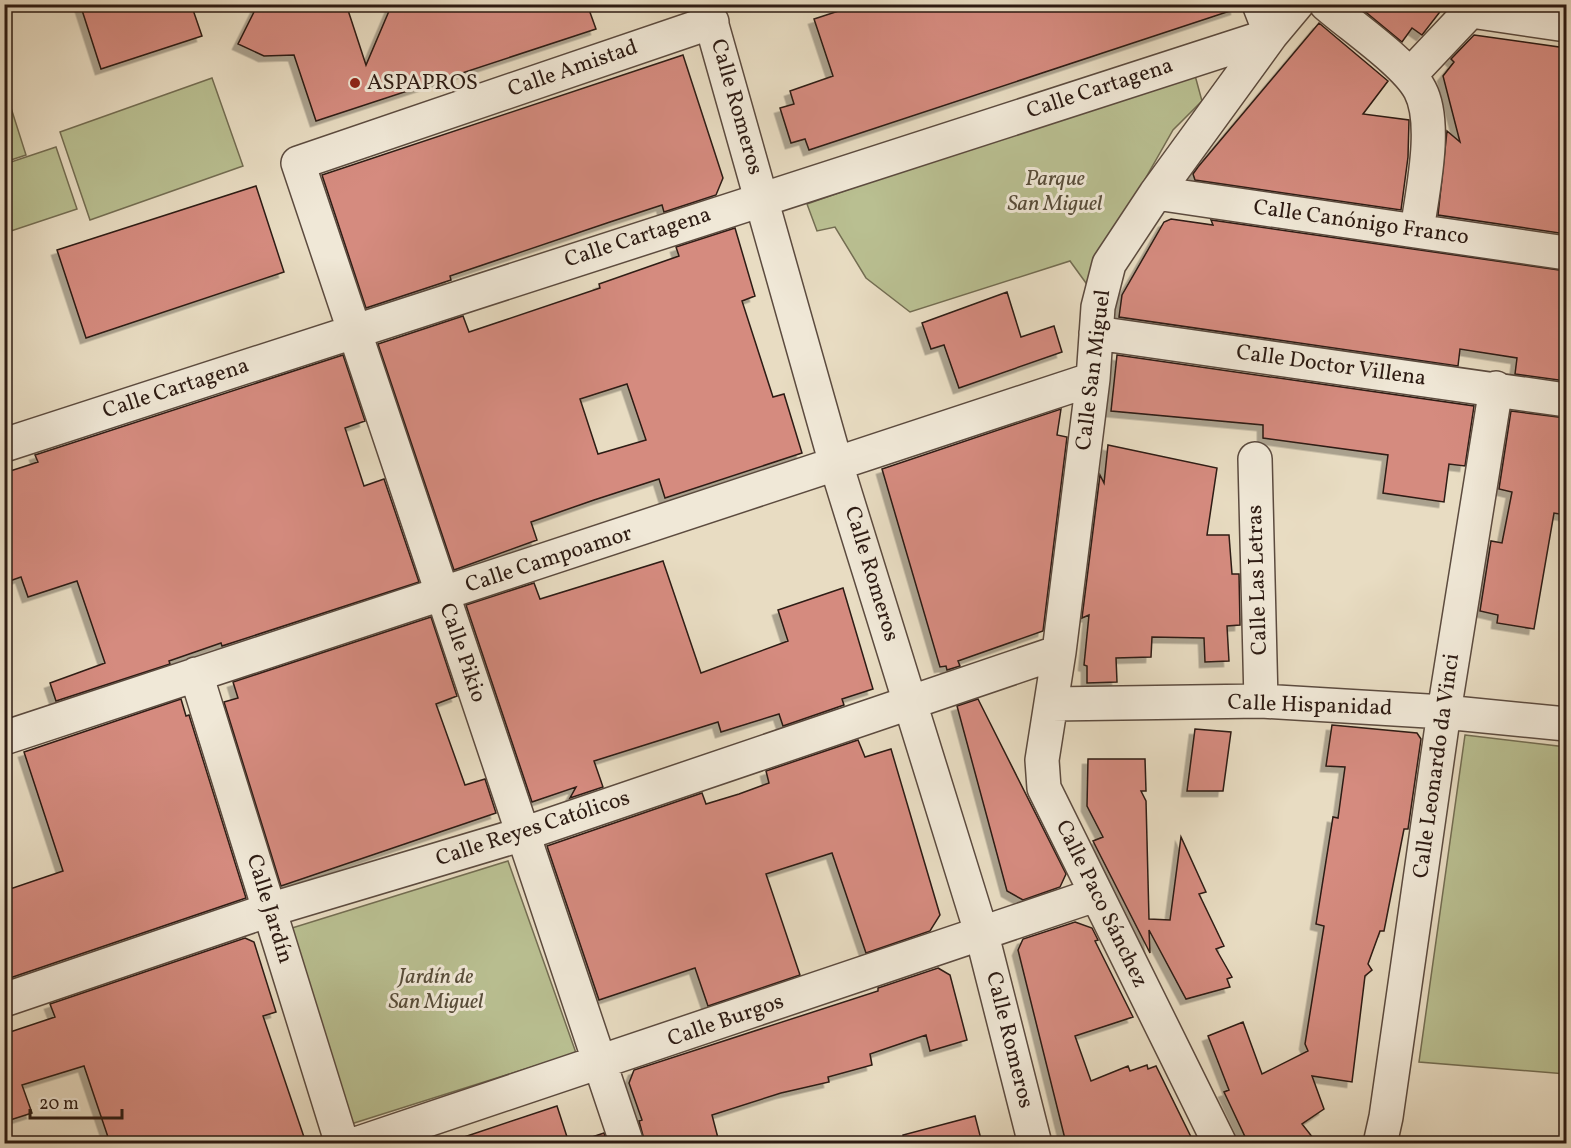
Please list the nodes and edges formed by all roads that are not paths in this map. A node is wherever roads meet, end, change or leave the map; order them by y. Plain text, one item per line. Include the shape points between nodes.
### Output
1 (1259, 4) edge
2 (1297, 4) edge
3 (1326, 4) edge
4 (1474, 8) edge
5 (709, 13) edge
6 (1566, 25) edge
7 (1272, 34) junction
8 (1410, 75) junction
9 (298, 163) joint
10 (1156, 193) junction
11 (761, 198) junction
12 (1418, 231) junction
13 (1566, 253) edge
14 (354, 331) junction
15 (1096, 333) junction
16 (1093, 379) junction
17 (1496, 388) junction
18 (1566, 400) edge
19 (4, 445) edge
20 (1255, 459) dead end
21 (836, 464) junction
22 (443, 595) junction
23 (1059, 652) junction
24 (196, 674) junction
25 (1262, 701) junction
26 (910, 703) junction
27 (1052, 704) junction
28 (1444, 712) junction
29 (1566, 724) edge
30 (4, 738) edge
31 (523, 834) junction
32 (1095, 895) junction
33 (269, 910) junction
34 (982, 935) junction
35 (4, 1000) edge
36 (599, 1064) junction
37 (342, 1143) edge
38 (356, 1143) edge
39 (627, 1143) edge
40 (1035, 1143) edge
41 (1220, 1143) edge
42 (1380, 1143) edge

1 - 7 street
2 - 7 street, Calle San Miguel
3 - 8 street
4 - 6 street
4 - 8 street
5 - 9 street, Calle Amistad
5 - 11 street, Calle Romeros
7 - 10 street, Calle San Miguel
7 - 11 street, Calle Cartagena
8 - 12 street via 1422,92 1429,128
9 - 14 street, Calle Pikio
10 - 12 street, Calle Canónigo Franco
10 - 15 street, Calle San Miguel via 1109,264
11 - 14 street, Calle Cartagena
11 - 21 street, Calle Romeros
12 - 13 street, Calle Canónigo Franco
14 - 19 street, Calle Cartagena
14 - 22 street, Calle Pikio
15 - 16 street, Calle San Miguel
15 - 17 street, Calle Doctor Villena
16 - 21 street, Calle Campoamor
16 - 23 street, Calle San Miguel
17 - 18 street, Calle Doctor Villena
17 - 28 street, Calle Leonardo da Vinci
20 - 25 street, Calle Las Letras
21 - 22 street, Calle Campoamor
21 - 26 street, Calle Romeros
22 - 24 street, Calle Campoamor
22 - 31 street, Calle Pikio
23 - 26 street, Calle Reyes Católicos
23 - 27 street, Calle Paco Sánchez
24 - 30 street, Calle Campoamor
24 - 33 street, Calle Jardín
25 - 27 street, Calle Hispanidad
25 - 28 street, Calle Hispanidad
26 - 31 street, Calle Reyes Católicos
26 - 34 street, Calle Romeros
27 - 32 street, Calle Paco Sánchez via 1042,760 1044,788
28 - 29 street, Calle Hispanidad
28 - 42 street, Calle Leonardo da Vinci
31 - 33 street, Calle Reyes Católicos
31 - 36 street, Calle Pikio
32 - 34 street, Calle Burgos
32 - 41 street, Calle Paco Sánchez
33 - 35 street, Calle Reyes Católicos
33 - 37 street, Calle Jardín
34 - 36 street, Calle Burgos
34 - 40 street, Calle Romeros
36 - 38 street, Calle Burgos
36 - 39 street, Calle Pikio

